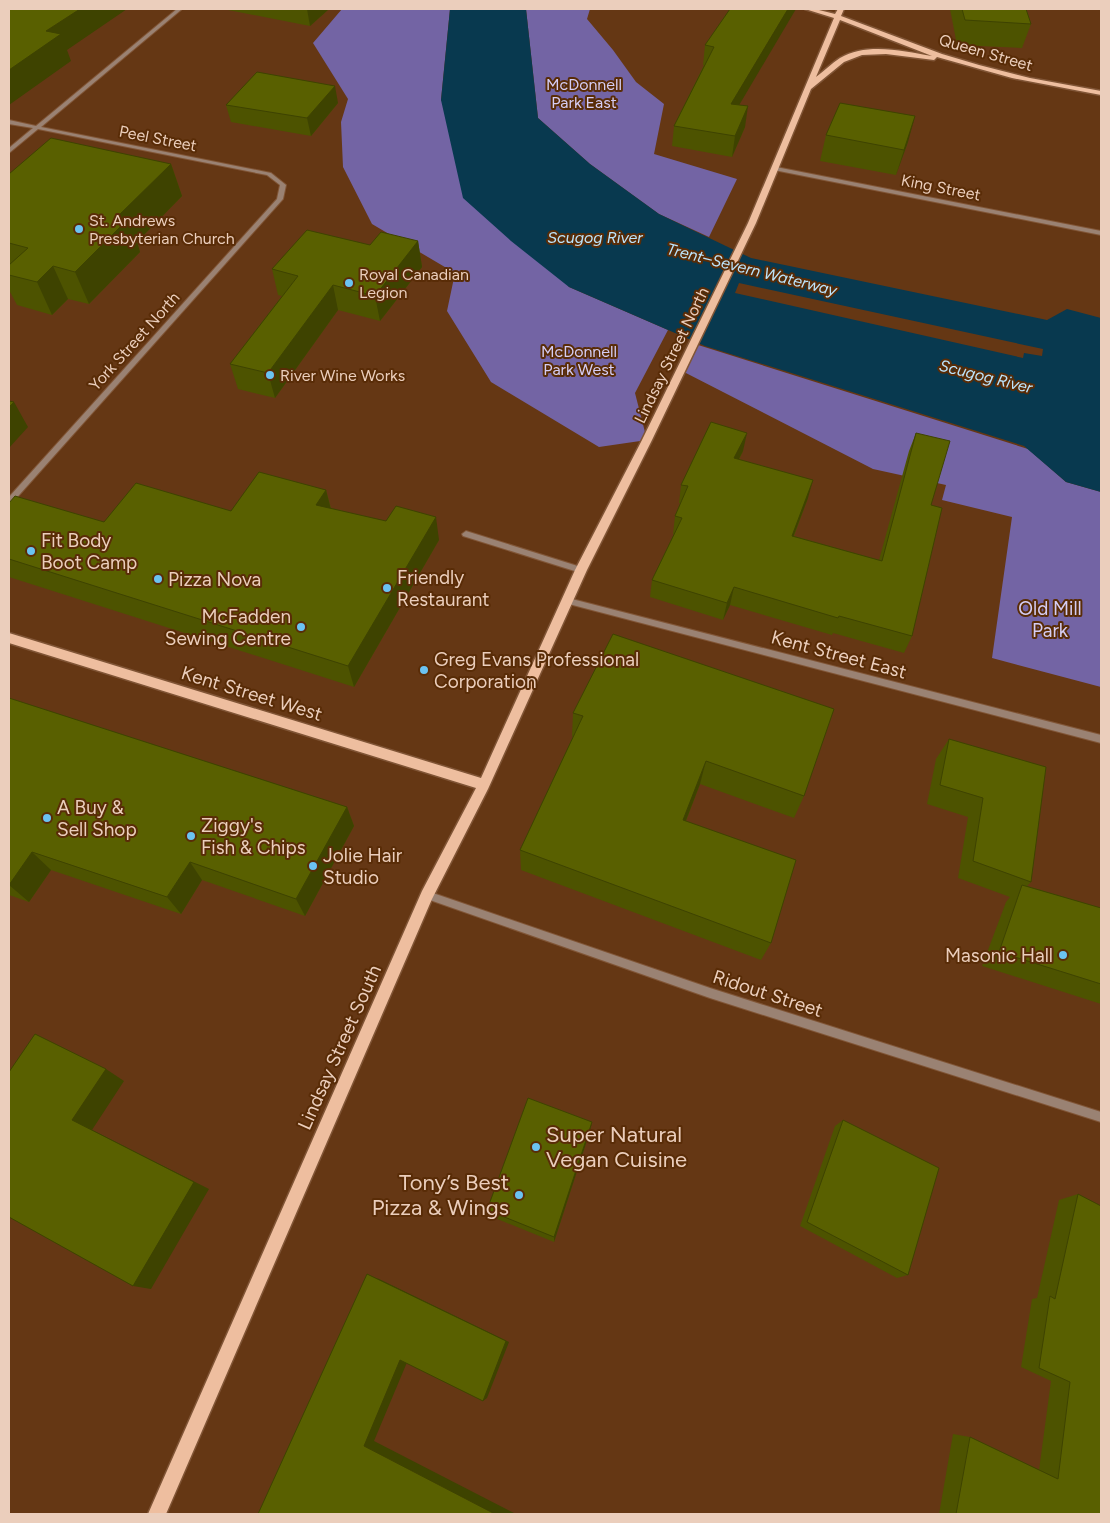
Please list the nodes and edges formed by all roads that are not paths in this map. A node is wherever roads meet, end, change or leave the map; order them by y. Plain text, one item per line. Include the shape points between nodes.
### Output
1 (180, 9) edge
2 (808, 9) edge
3 (839, 12) edge
4 (958, 62) junction
5 (805, 91) junction
6 (1101, 93) edge
7 (9, 122) edge
8 (36, 128) junction
9 (9, 151) edge
10 (776, 169) junction
11 (280, 199) joint
12 (1101, 233) edge
13 (9, 501) edge
14 (466, 534) dead end
15 (581, 570) junction
16 (568, 601) junction
17 (9, 638) edge
18 (1101, 739) edge
19 (484, 785) junction
20 (427, 896) junction
21 (1101, 1117) edge
22 (157, 1514) edge

1 - 8 street
2 - 3 main road, Queen Street
3 - 4 main road, Queen Street
3 - 5 main road, Lindsay Street North
4 - 5 main road via 899,53 864,52 843,59
4 - 6 main road, Queen Street
5 - 10 main road, Lindsay Street North
7 - 8 street, Peel Street
8 - 9 street
8 - 11 street, Peel Street via 268,174 283,185
10 - 12 street, King Street
10 - 15 main road, Lindsay Street North via 674,385
11 - 13 street, York Street North
14 - 15 street
15 - 16 main road, Lindsay Street North
16 - 18 street, Kent Street East
16 - 19 main road, Lindsay Street South
17 - 19 main road, Kent Street West
19 - 20 main road, Lindsay Street South
20 - 21 street, Ridout Street via 710,993
20 - 22 main road, Lindsay Street South

